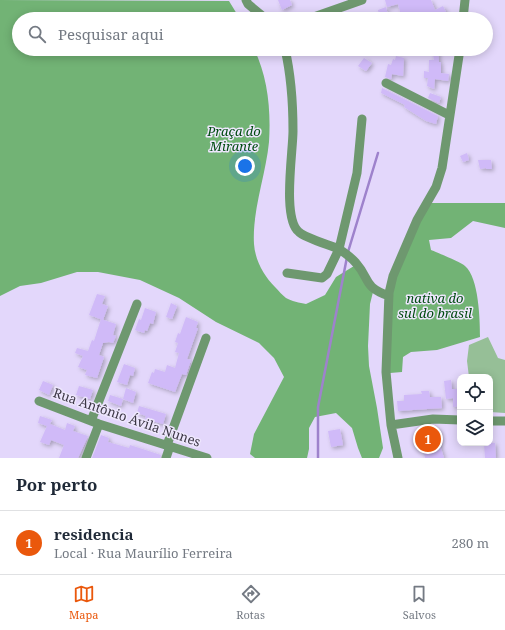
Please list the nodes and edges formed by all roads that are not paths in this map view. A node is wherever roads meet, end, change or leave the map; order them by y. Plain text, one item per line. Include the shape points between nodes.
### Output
1 (246, 0) edge
2 (362, 0) edge
3 (465, 0) edge
4 (258, 12) edge
5 (328, 12) edge
6 (464, 12) edge
7 (285, 56) edge
8 (459, 56) edge
9 (386, 83) dead end
10 (450, 116) junction
11 (362, 119) dead end
12 (338, 249) junction
13 (287, 273) dead end
14 (389, 296) junction
15 (137, 304) dead end
16 (206, 338) dead end
17 (39, 400) dead end
18 (457, 420) edge
19 (493, 421) edge
20 (505, 421) edge
21 (95, 422) junction
22 (391, 425) junction
23 (169, 446) junction
24 (86, 458) edge
25 (166, 458) edge
26 (207, 458) edge
27 (398, 458) edge

1 - 4 street
2 - 5 street
3 - 6 street
7 - 12 street via 293,132 289,183 293,224 299,232
8 - 10 street
9 - 10 street
10 - 14 street via 442,168 436,187 393,276
11 - 12 street via 357,173
12 - 13 street via 328,274 322,278
12 - 14 street via 358,264 373,288
14 - 22 street via 386,372
15 - 21 street
16 - 23 street
17 - 21 street, Rua Antônio Ávila Nunes
18 - 22 street via 433,419
19 - 20 street
21 - 23 street, Rua Antônio Ávila Nunes
21 - 24 street
22 - 27 street
23 - 25 street
23 - 26 street, Rua Antônio Ávila Nunes

